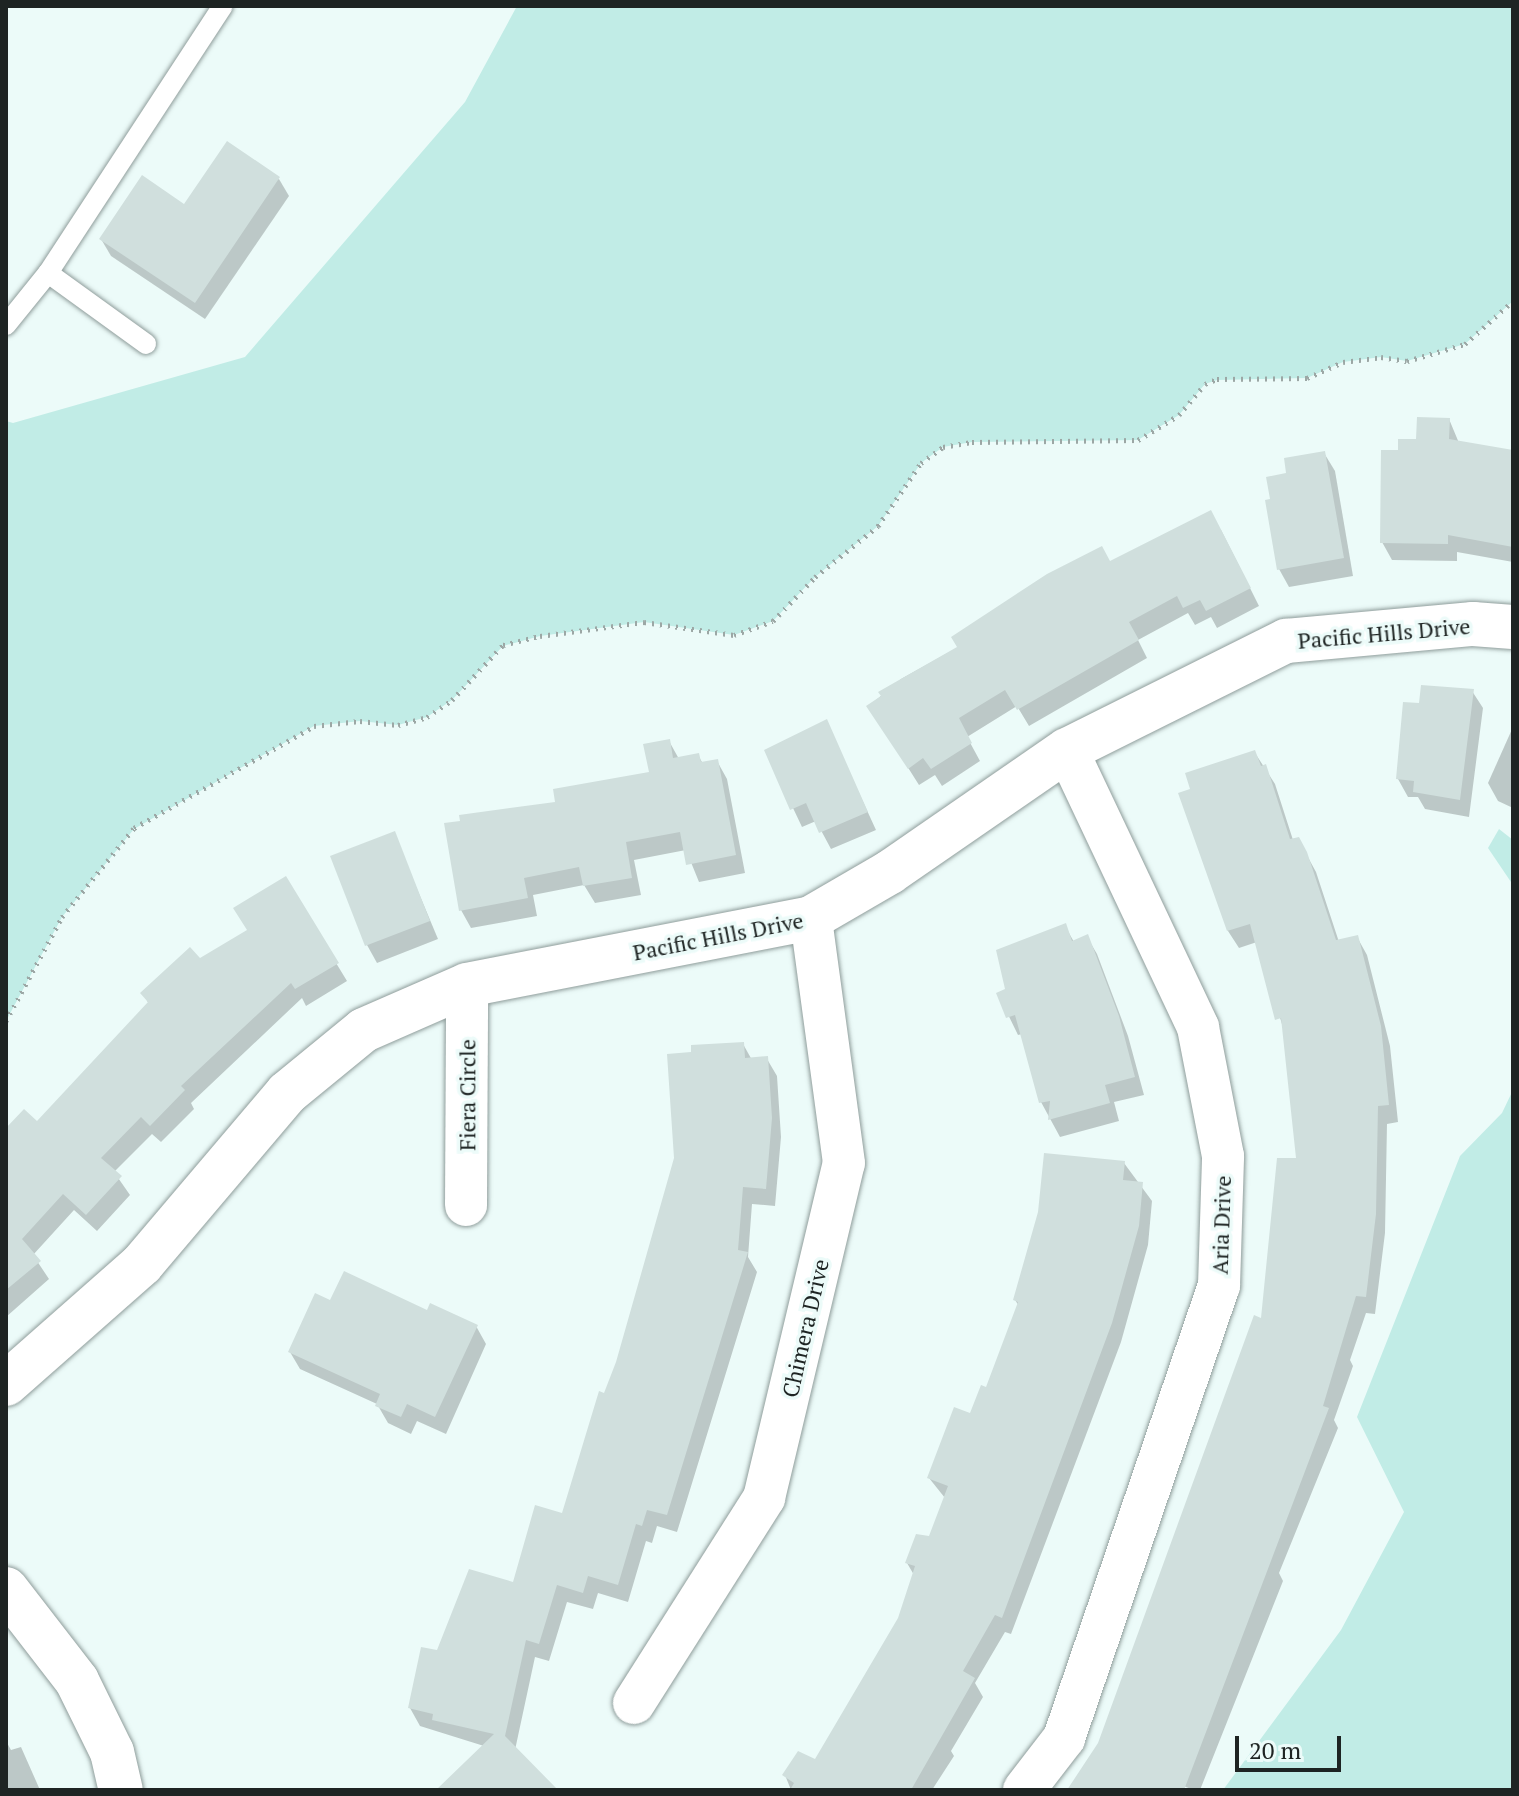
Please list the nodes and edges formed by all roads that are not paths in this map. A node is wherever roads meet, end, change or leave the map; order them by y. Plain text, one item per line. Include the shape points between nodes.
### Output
1 (223, 6) edge
2 (48, 273) junction
3 (6, 325) edge
4 (146, 344) dead end
5 (1513, 627) edge
6 (1067, 750) junction
7 (811, 918) junction
8 (467, 985) junction
9 (466, 1205) dead end
10 (6, 1384) edge
11 (6, 1589) edge
12 (634, 1703) dead end
13 (121, 1790) edge
14 (1024, 1790) edge

1 - 2 lane
2 - 3 lane
2 - 4 lane
5 - 6 street, Pacific Hills Drive via 1473,624 1286,641
6 - 7 street, Pacific Hills Drive via 890,872
6 - 14 street, Aria Drive via 1198,1027 1223,1156 1219,1286 1064,1738
7 - 8 street, Pacific Hills Drive
7 - 12 street, Chimera Drive via 844,1163 764,1498
8 - 9 street, Fiera Circle
8 - 10 street, Pacific Hills Drive via 364,1030 287,1093 142,1264
11 - 13 street via 77,1681 112,1752

